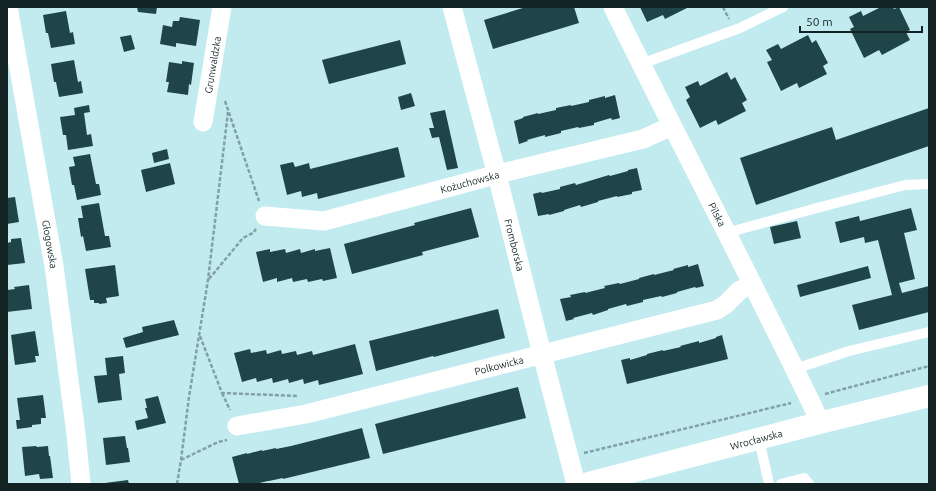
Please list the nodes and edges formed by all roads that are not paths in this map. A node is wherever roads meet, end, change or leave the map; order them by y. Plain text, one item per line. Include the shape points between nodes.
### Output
1 (8, 7) edge
2 (222, 7) edge
3 (452, 7) edge
4 (613, 7) edge
5 (783, 7) edge
6 (641, 64) junction
7 (203, 122) dead end
8 (672, 126) junction
9 (497, 175) junction
10 (929, 184) edge
11 (266, 216) road end
12 (726, 233) junction
13 (753, 284) junction
14 (929, 332) edge
15 (542, 354) junction
16 (795, 369) junction
17 (929, 396) edge
18 (819, 423) junction
19 (237, 426) road end
20 (759, 439) junction
21 (610, 481) edge
22 (81, 484) edge
23 (576, 484) edge
24 (585, 484) edge
25 (769, 484) edge
26 (781, 484) edge
27 (809, 484) edge

1 - 22 street, Głogowska via 54,266
2 - 7 street, Grunwaldzka
3 - 9 street, Fromborska
4 - 6 street, Pilska
5 - 6 lane via 740,28
6 - 8 street, Pilska
8 - 9 street, Kożuchowska via 644,139
8 - 12 street, Pilska
9 - 11 street, Kożuchowska via 324,221
9 - 15 street, Fromborska
10 - 12 lane via 905,185
12 - 13 street, Pilska
13 - 15 street, Polkowicka via 740,290 717,310
13 - 16 street, Pilska
14 - 16 lane via 849,351
15 - 19 street, Polkowicka via 306,414
15 - 23 street, Fromborska
16 - 18 street, Pilska
17 - 18 street, Wrocławska
18 - 20 street, Wrocławska
20 - 21 street, Wrocławska
20 - 25 lane
21 - 24 street, Wrocławska
26 - 27 lane via 804,478

